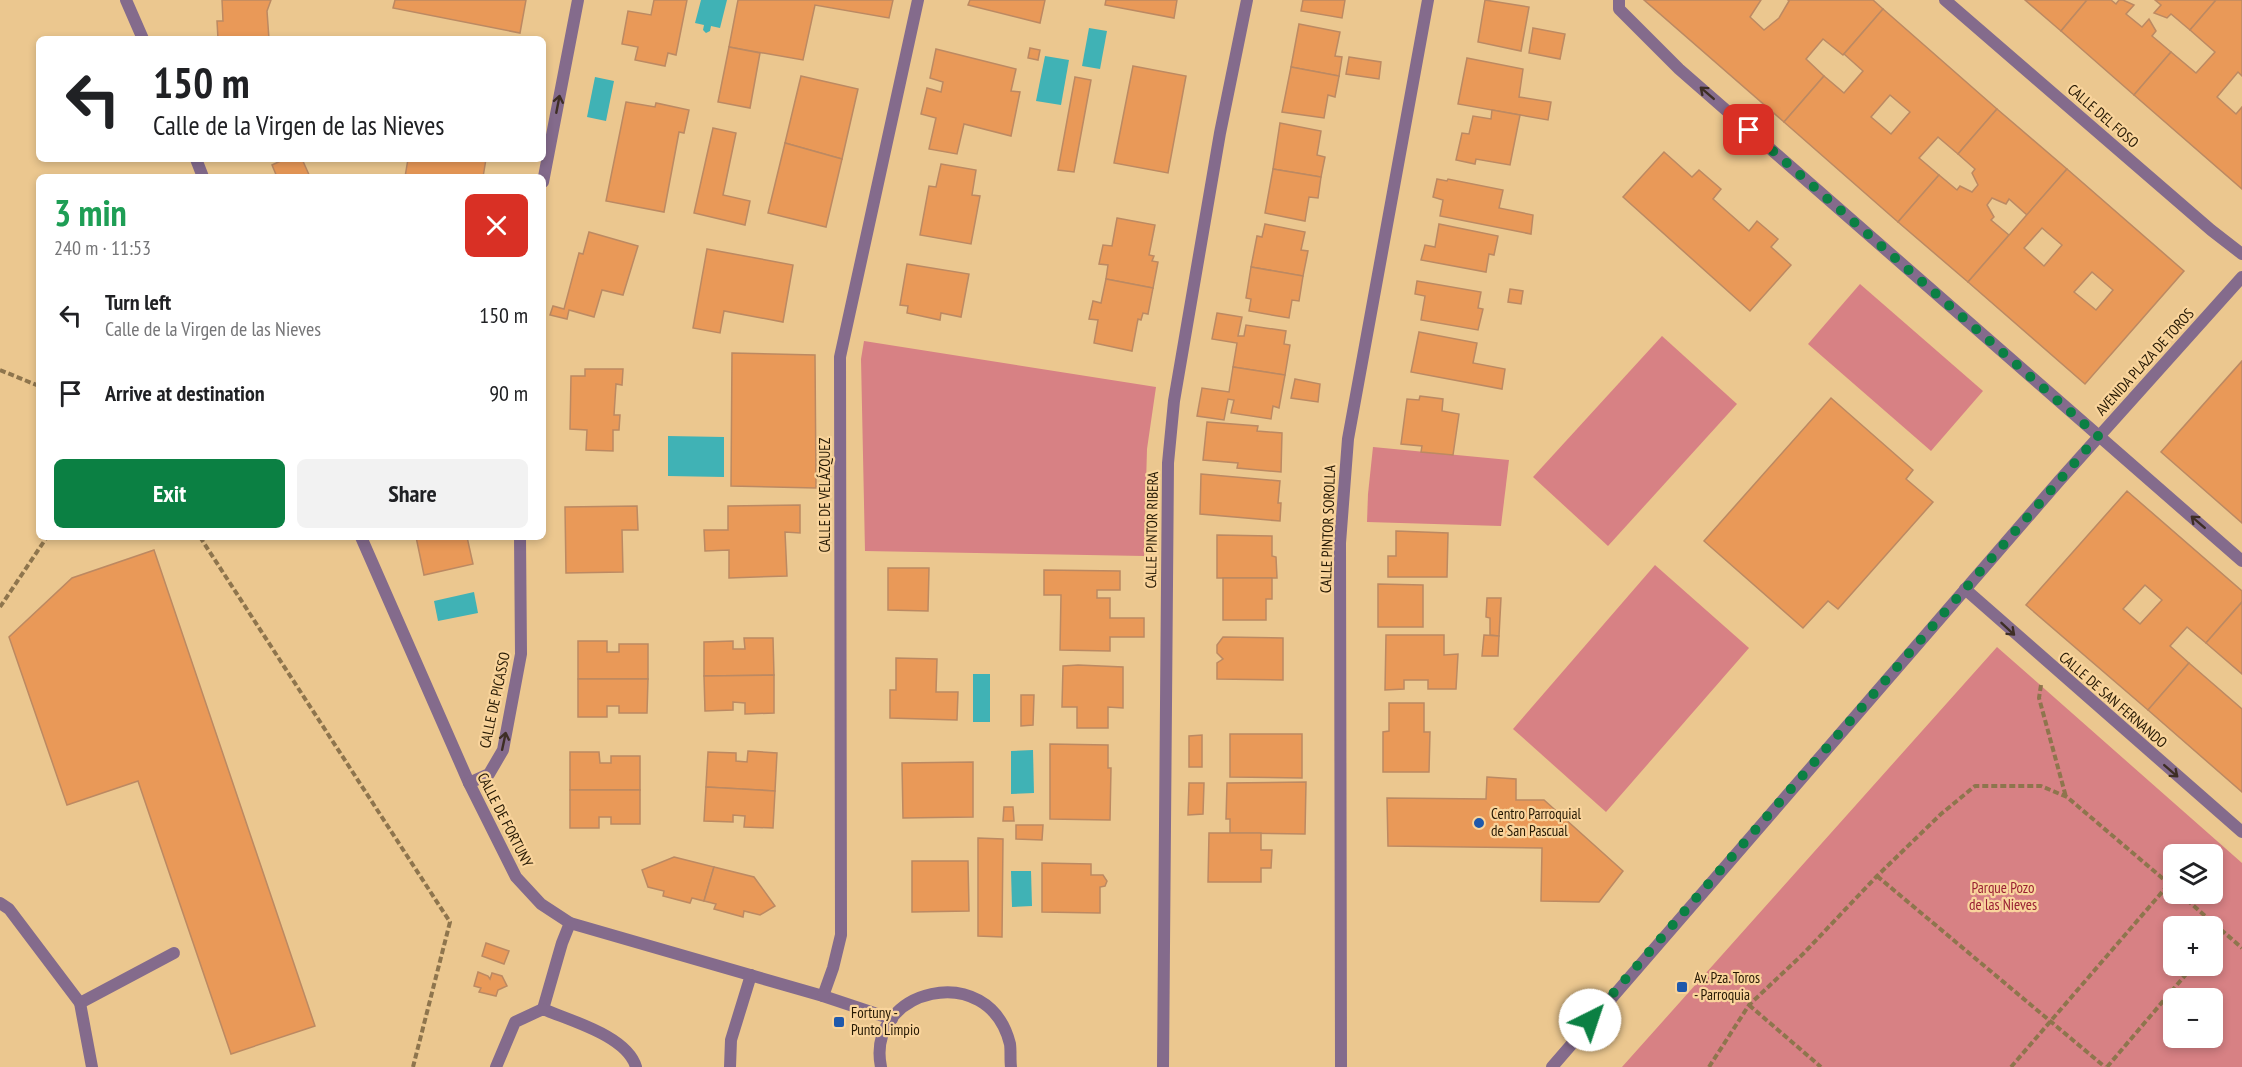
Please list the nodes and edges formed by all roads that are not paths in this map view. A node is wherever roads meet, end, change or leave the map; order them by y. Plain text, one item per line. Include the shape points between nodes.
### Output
1 (126, 0) edge
2 (578, 0) edge
3 (918, 0) edge
4 (1247, 0) edge
5 (1428, 0) edge
6 (1619, 0) edge
7 (1945, 0) edge
8 (142, 36) edge
9 (545, 174) edge
10 (2242, 254) edge
11 (2242, 277) edge
12 (2098, 436) junction
13 (362, 540) edge
14 (520, 540) edge
15 (2242, 561) edge
16 (1965, 589) junction
17 (469, 783) junction
18 (2242, 832) edge
19 (0, 903) edge
20 (570, 922) junction
21 (174, 953) dead end
22 (751, 975) junction
23 (823, 996) junction
24 (80, 1003) junction
25 (543, 1009) junction
26 (892, 1019) junction
27 (92, 1067) edge
28 (496, 1067) edge
29 (636, 1067) edge
30 (730, 1067) edge
31 (881, 1067) edge
32 (1011, 1067) edge
33 (1163, 1067) edge
34 (1341, 1067) edge
35 (1551, 1067) edge

1 - 8 street
9 -> 2 street
3 - 23 street, CALLE DE VELÁZQUEZ via 840,357 840,935
4 - 33 street, CALLE PINTOR RIBERA via 1176,389 1168,463
5 - 34 street, CALLE PINTOR SOROLLA via 1348,439 1340,543
12 -> 6 street via 1679,69 1619,9
7 - 10 street, CALLE DEL FOSO
11 - 12 street, AVENIDA PLAZA DE TOROS
15 -> 12 street
12 - 16 street, AVENIDA PLAZA DE TOROS
13 - 17 street, CALLE DE FORTUNY
17 -> 14 street, CALLE DE PICASSO via 489,774 503,750 521,654
16 -> 18 street, CALLE DE SAN FERNANDO
16 - 35 street, AVENIDA PLAZA DE TOROS
17 - 20 street, CALLE DE FORTUNY via 516,877 542,904
19 - 24 street via 9,909
20 - 22 street, CALLE DE FORTUNY
20 - 25 street
21 - 24 street
22 - 23 street, CALLE DE FORTUNY
22 - 30 street via 731,1040
23 - 26 street, CALLE DE FORTUNY
24 - 27 street
25 - 28 street via 515,1022
25 - 29 street via 611,1038 633,1056
26 - 31 street via 882,1038
26 - 32 street via 907,1003 927,993 971,996 989,1008 1003,1025

